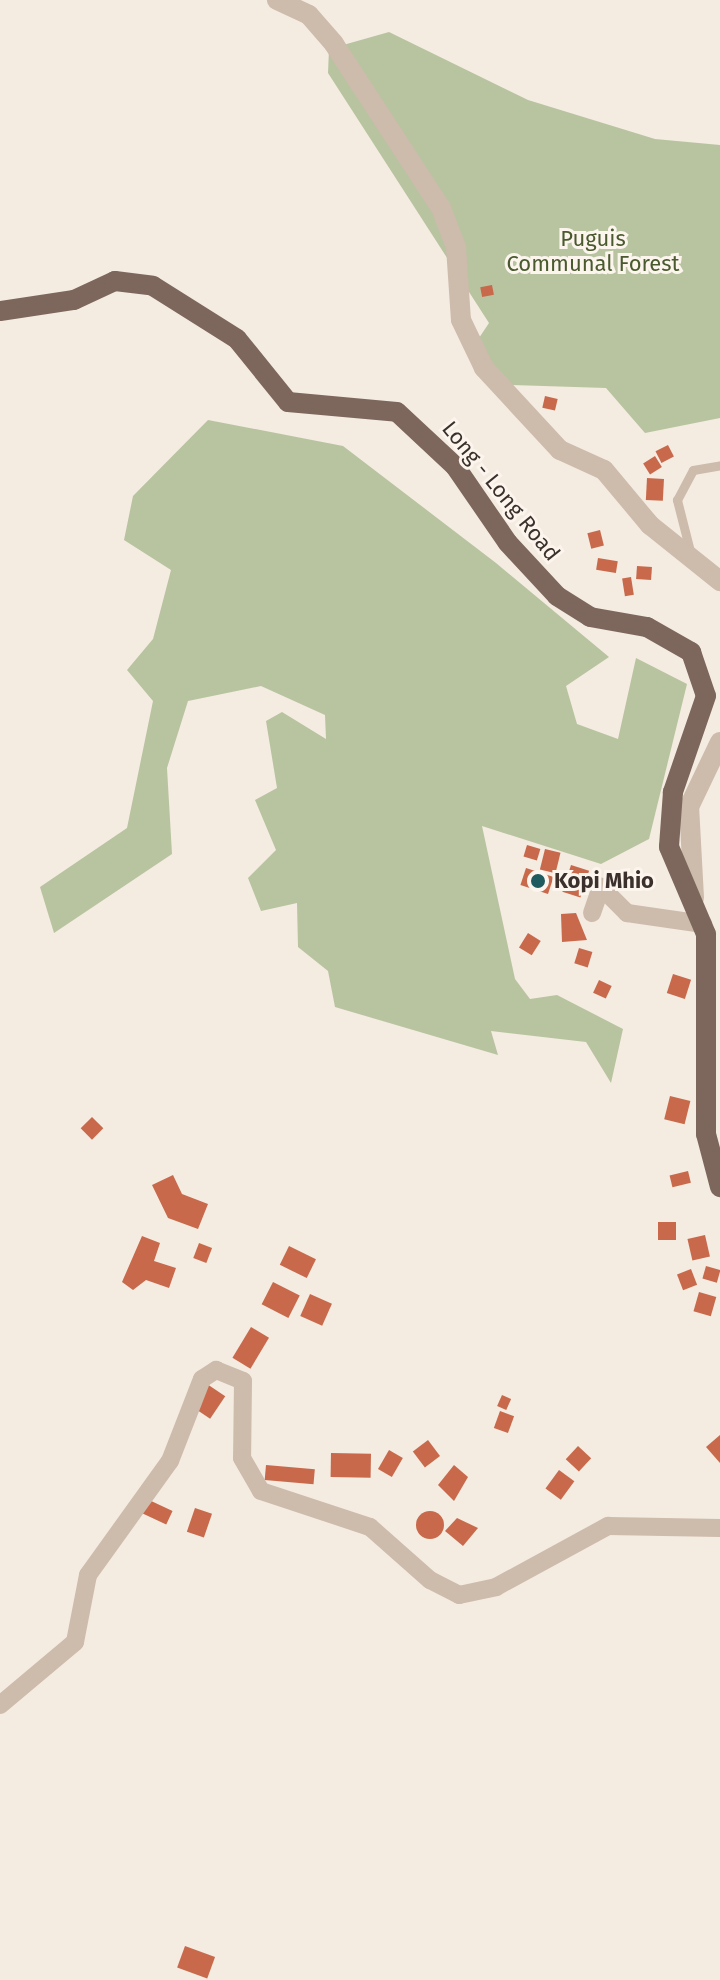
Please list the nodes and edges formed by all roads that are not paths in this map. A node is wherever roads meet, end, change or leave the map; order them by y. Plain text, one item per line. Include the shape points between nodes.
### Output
1 (277, 0) edge
2 (0, 311) edge
3 (720, 465) edge
4 (690, 551) junction
5 (720, 581) edge
6 (720, 742) edge
7 (695, 902) junction
8 (592, 913) dead end
9 (703, 924) junction
10 (720, 1187) edge
11 (720, 1528) edge
12 (0, 1705) edge

1 - 4 street via 309,15 334,44 441,208 456,247 461,320 484,368 560,450 604,470 650,525
2 - 7 main road, Long - Long Road via 74,300 115,281 153,286 237,339 288,402 397,412 455,466 508,543 557,596 590,617 647,627 691,652 706,696 668,820 677,871
3 - 4 lane via 693,470 677,500
4 - 5 street
6 - 7 street via 689,807
7 - 9 main road, Long - Long Road
8 - 9 street via 601,887 627,913
9 - 10 main road, Long - Long Road via 706,1134
11 - 12 street via 608,1526 496,1587 459,1595 430,1580 370,1527 261,1491 242,1458 243,1381 216,1370 202,1379 170,1461 88,1575 75,1642

